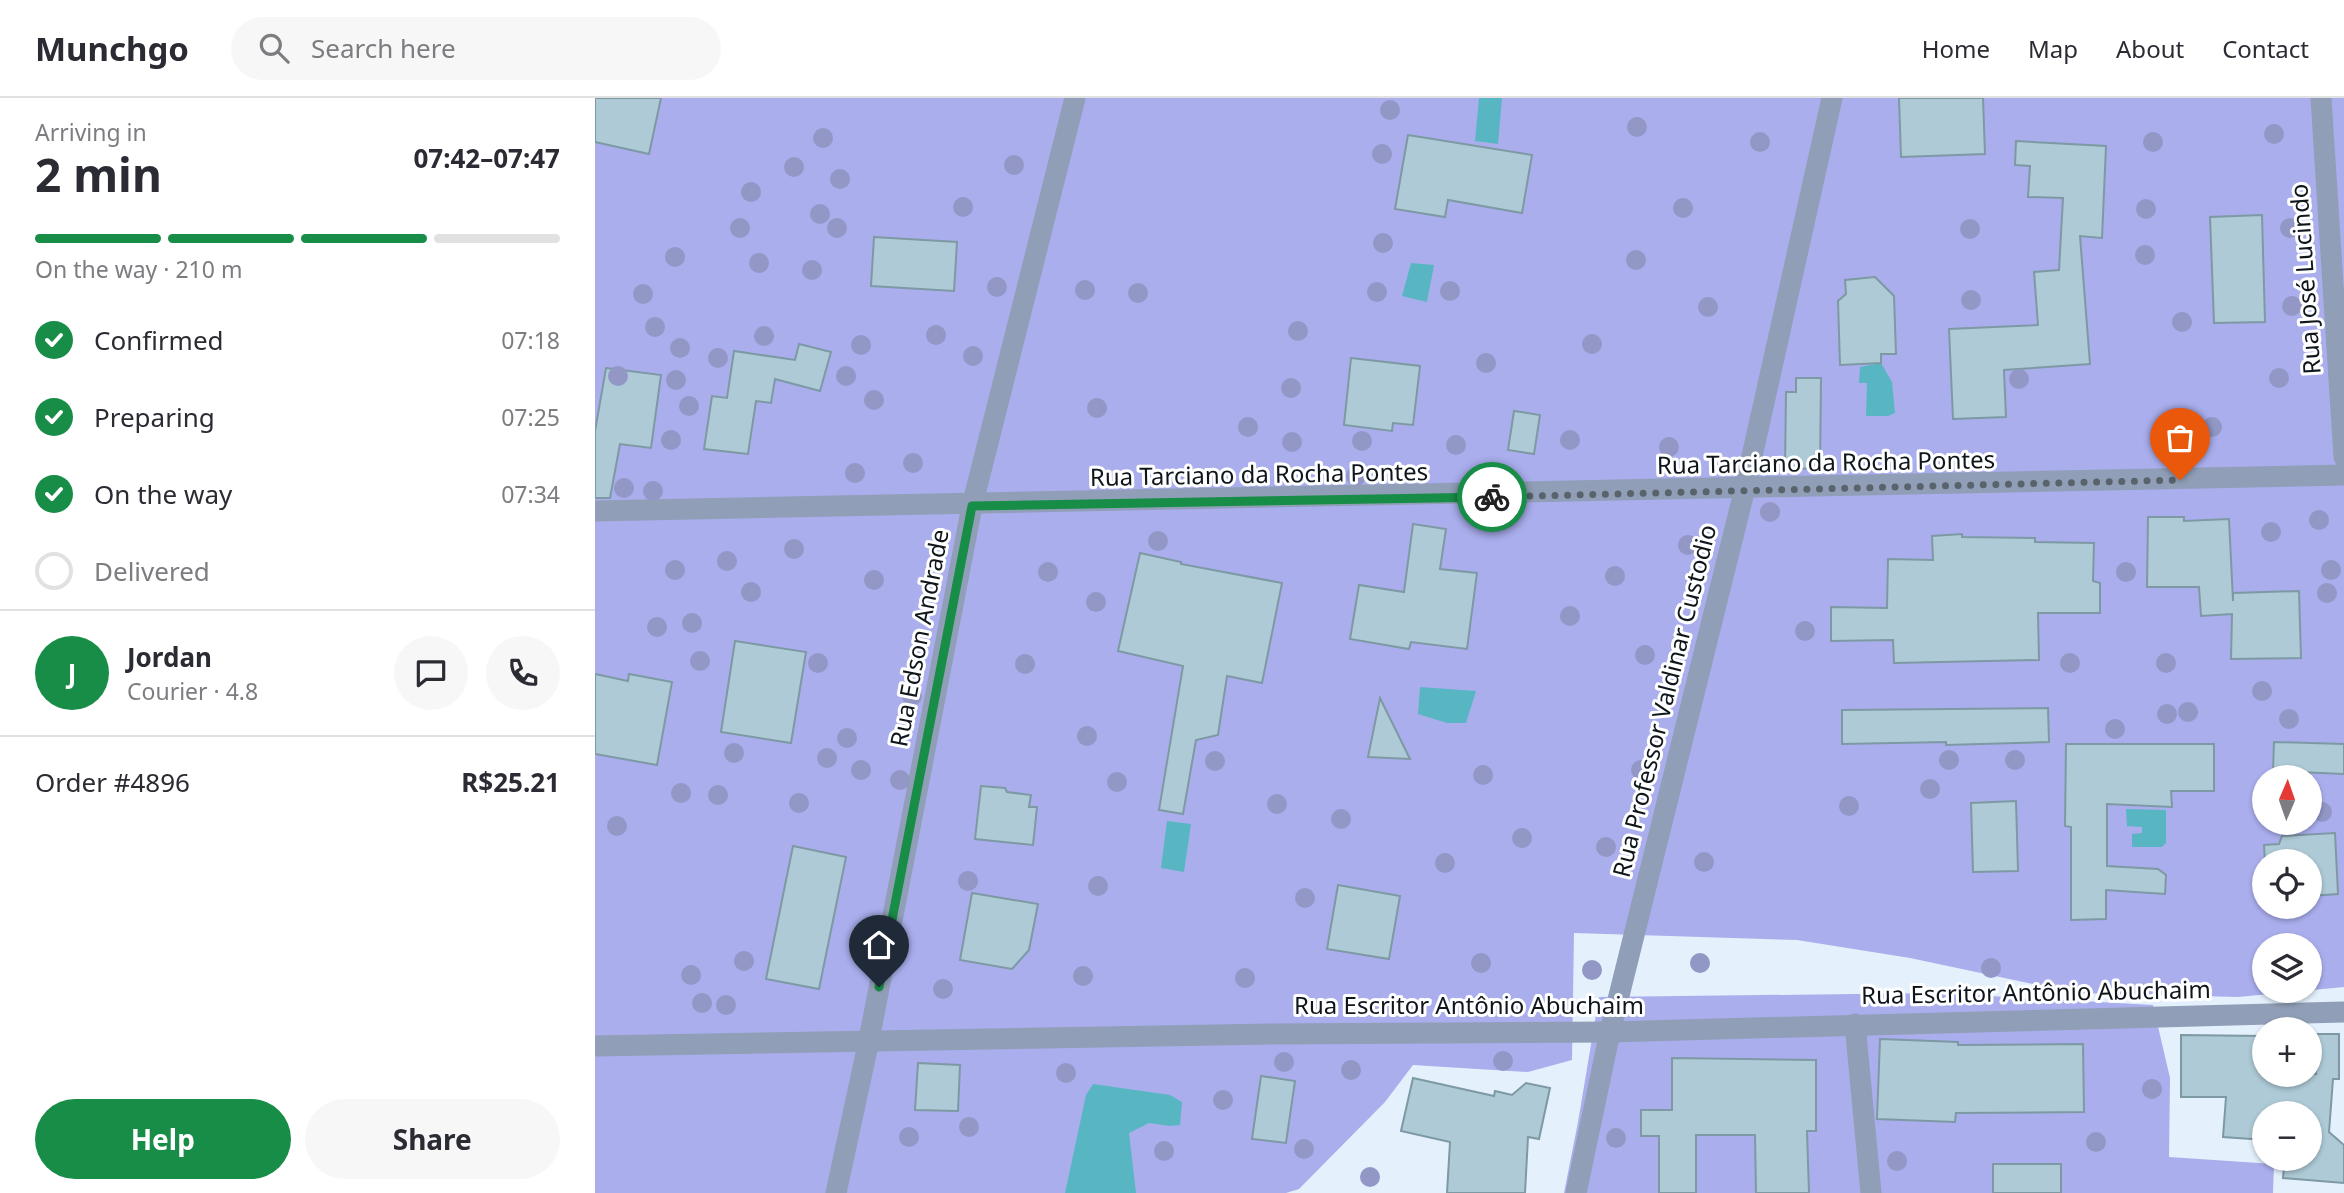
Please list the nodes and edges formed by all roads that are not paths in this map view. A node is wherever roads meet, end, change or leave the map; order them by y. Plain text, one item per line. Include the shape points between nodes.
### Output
1 (1075, 98) edge
2 (1832, 98) edge
3 (2321, 98) edge
4 (2344, 457) edge
5 (2344, 475) edge
6 (1744, 492) junction
7 (972, 506) junction
8 (595, 511) edge
9 (2344, 1012) edge
10 (1854, 1024) junction
11 (1610, 1032) junction
12 (869, 1041) junction
13 (595, 1046) edge
14 (836, 1193) edge
15 (1576, 1193) edge
16 (1871, 1193) edge

1 - 7 street, Rua Edson Andrade
2 - 6 street, Rua Professor Valdinar Custodio
3 - 4 street, Rua José Lucindo
5 - 6 street, Rua Tarciano da Rocha Pontes
6 - 7 street, Rua Tarciano da Rocha Pontes
6 - 11 street, Rua Professor Valdinar Custodio
7 - 8 street, Rua Tarciano da Rocha Pontes
7 - 12 street, Rua Edson Andrade
9 - 10 street, Rua Escritor Antônio Abuchaim
10 - 11 street, Rua Escritor Antônio Abuchaim
10 - 16 street
11 - 12 street, Rua Escritor Antônio Abuchaim
11 - 15 street, Rua Professor Valdinar Custodio
12 - 13 street, Rua Escritor Antônio Abuchaim
12 - 14 street, Rua Edson Andrade

